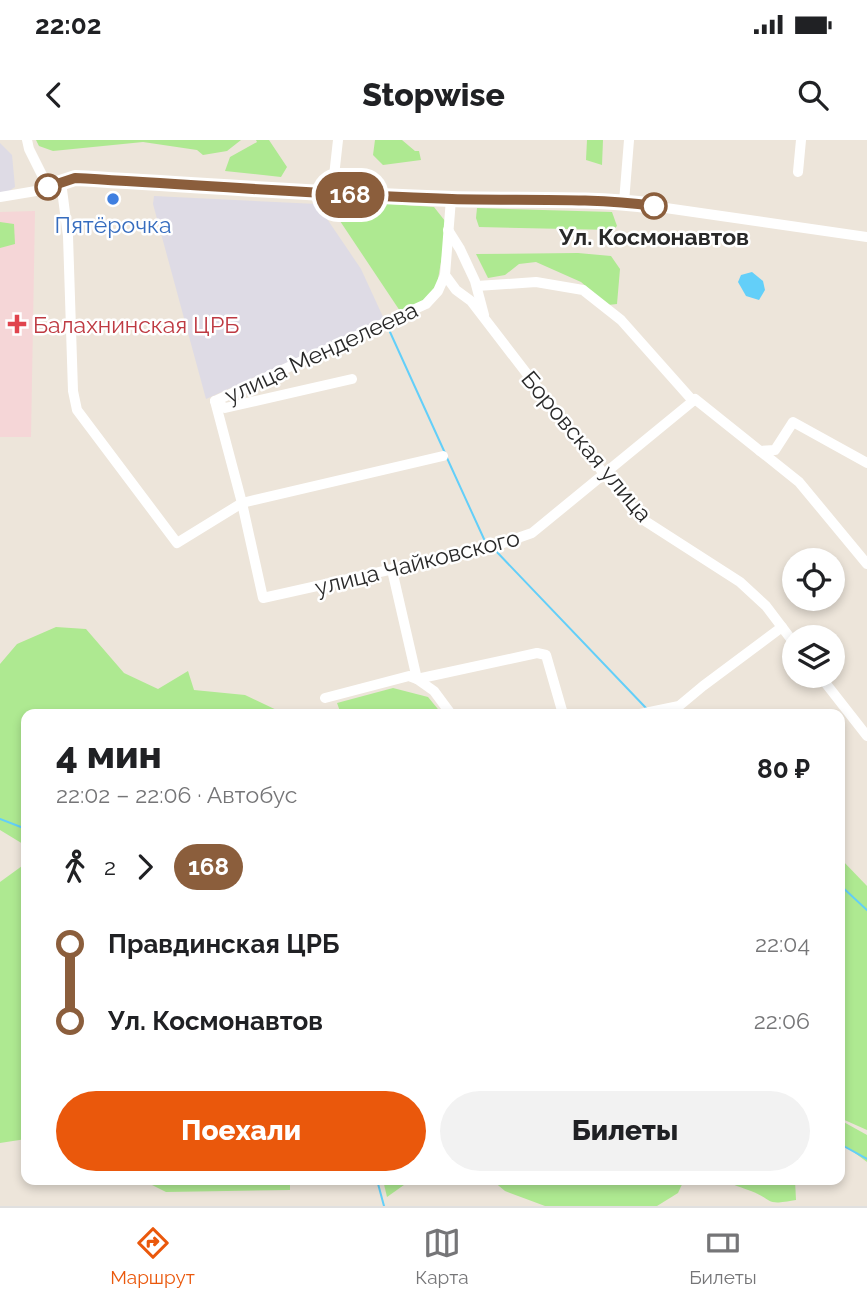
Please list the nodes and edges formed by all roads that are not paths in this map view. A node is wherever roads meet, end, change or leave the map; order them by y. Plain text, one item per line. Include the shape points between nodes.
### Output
1 (27, 140) edge
2 (338, 140) edge
3 (629, 140) edge
4 (801, 140) edge
5 (798, 172) dead end
6 (61, 182) junction
7 (48, 187) junction
8 (332, 194) junction
9 (0, 197) edge
10 (451, 199) junction
11 (624, 202) junction
12 (448, 230) junction
13 (867, 237) edge
14 (444, 275) junction
15 (477, 286) junction
16 (456, 290) junction
17 (439, 291) junction
18 (485, 319) junction
19 (352, 379) dead end
20 (215, 401) junction
21 (692, 401) junction
22 (760, 451) junction
23 (443, 456) dead end
24 (867, 463) edge
25 (604, 474) junction
26 (242, 503) junction
27 (867, 564) edge
28 (392, 570) junction
29 (782, 627) joint
30 (417, 680) junction
31 (829, 688) edge
32 (325, 698) dead end
33 (448, 709) edge
34 (562, 709) edge
35 (664, 709) edge
36 (867, 736) edge

1 - 7 street
2 - 8 street
3 - 11 street
4 - 5 street
6 - 7 street
6 - 8 street via 75,178
6 - 26 street via 77,410 177,542
7 - 9 street
8 - 10 street
10 - 11 street
10 - 12 street
11 - 13 street
12 - 14 street
12 - 15 street, Боровская улица
14 - 16 street, Боровская улица
14 - 17 street, улица Менделеева
15 - 18 street, Боровская улица
15 - 21 street via 536,282 583,290 621,320
16 - 17 street, улица Менделеева
16 - 18 street, Боровская улица
17 - 20 street, улица Менделеева via 426,304
18 - 25 street, Боровская улица
19 - 20 street, улица Менделеева via 225,408
20 - 26 street
21 - 22 street
21 - 25 street, улица Чайковского
22 - 24 street via 775,450 793,422
22 - 27 street via 799,482
23 - 26 street
25 - 28 street, улица Чайковского via 532,533
25 - 29 street, Боровская улица via 642,519 740,582
26 - 28 street, улица Чайковского via 263,598
28 - 30 street
29 - 35 street via 679,706
30 - 32 street via 409,677
30 - 33 street via 435,691
30 - 34 street via 537,653 546,655
31 - 36 street

